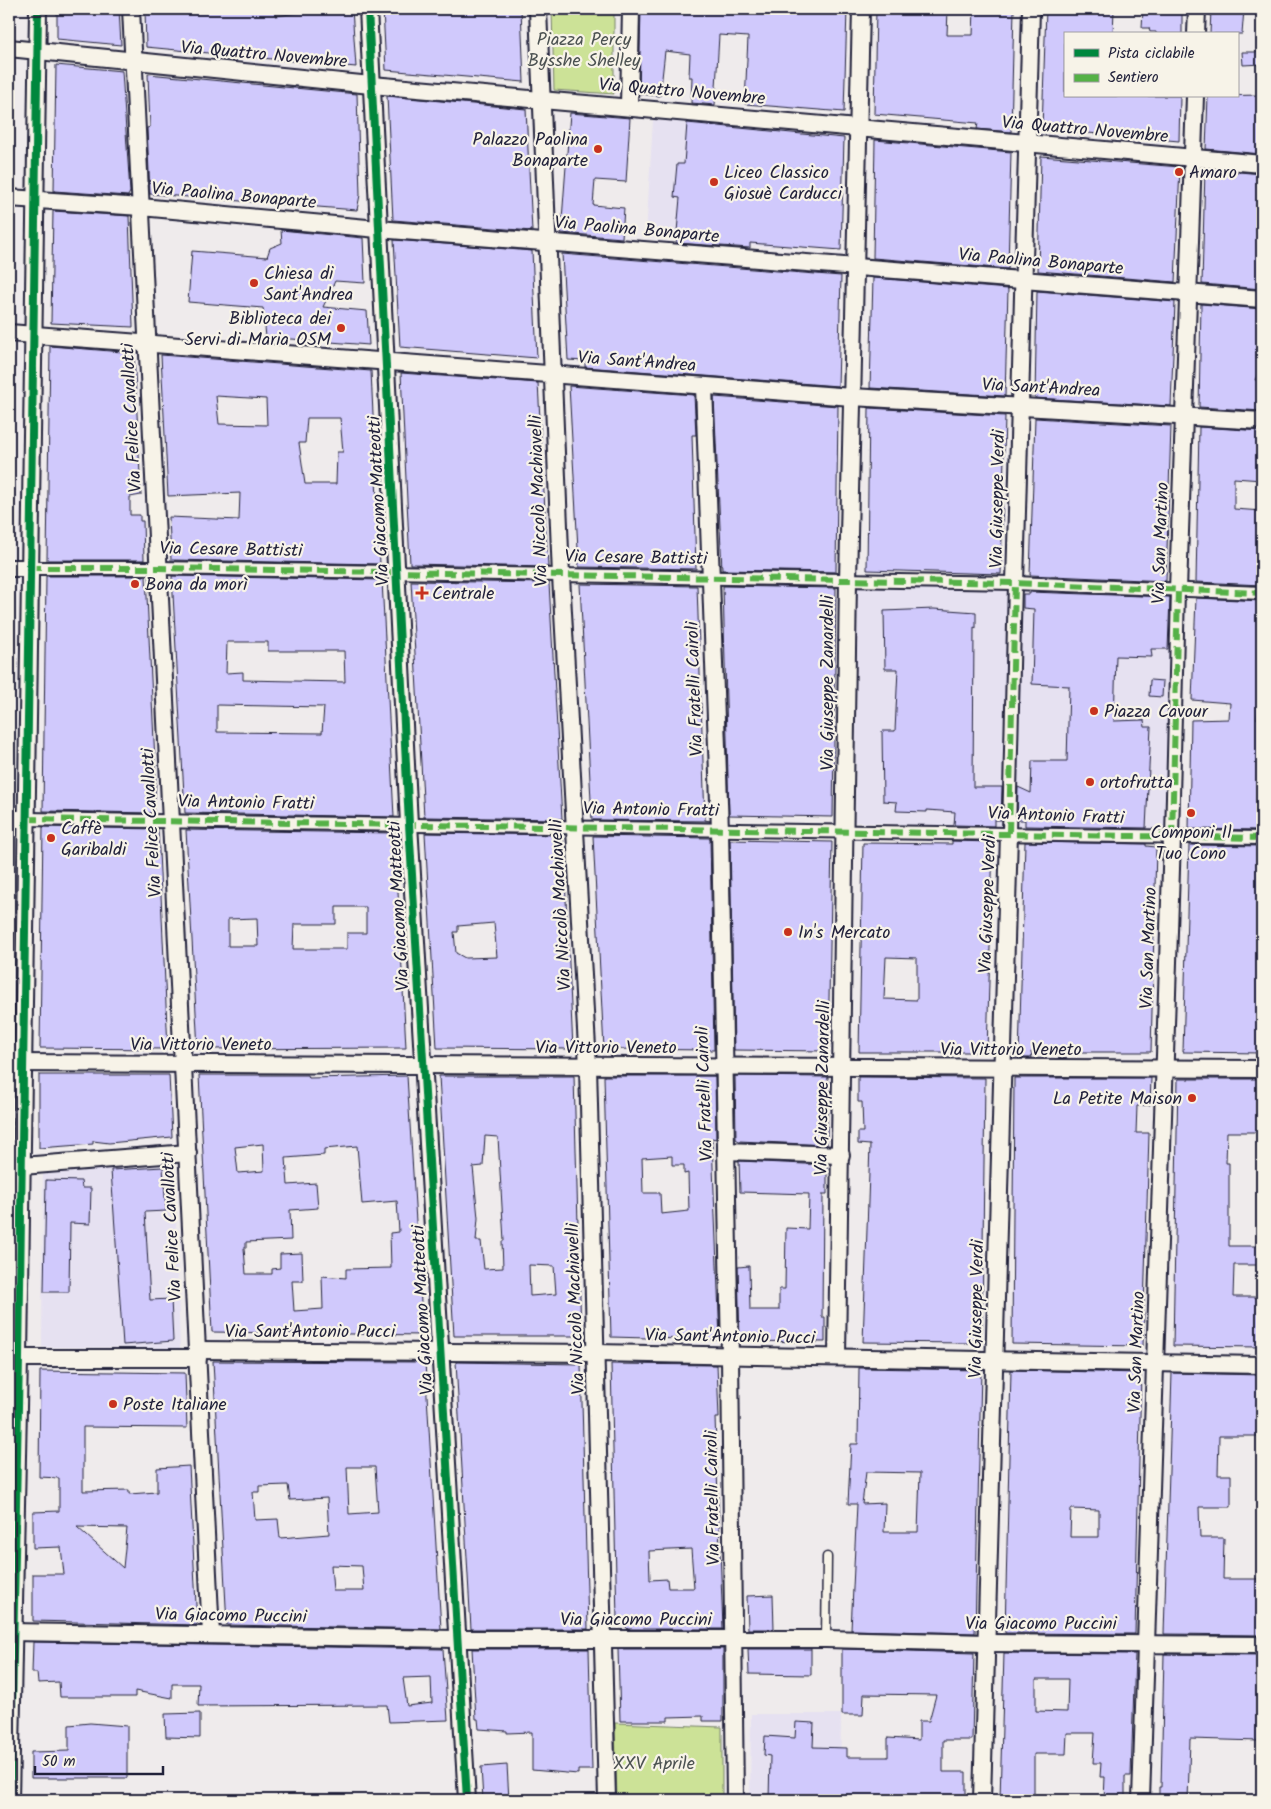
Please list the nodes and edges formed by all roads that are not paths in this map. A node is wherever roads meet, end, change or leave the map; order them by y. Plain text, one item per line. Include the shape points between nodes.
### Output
1 (38, 9) edge
2 (131, 9) edge
3 (368, 9) edge
4 (538, 9) edge
5 (631, 9) edge
6 (861, 9) edge
7 (1031, 9) edge
8 (1197, 9) edge
9 (1196, 32) edge
10 (9, 48) edge
11 (37, 51) junction
12 (133, 62) junction
13 (371, 84) junction
14 (1194, 98) edge
15 (543, 99) junction
16 (629, 106) junction
17 (860, 127) junction
18 (1027, 144) junction
19 (1193, 157) junction
20 (1262, 164) edge
21 (9, 198) edge
22 (35, 201) junction
23 (141, 207) junction
24 (378, 228) junction
25 (547, 242) junction
26 (856, 266) junction
27 (1023, 280) junction
28 (1188, 293) junction
29 (1262, 299) edge
30 (9, 333) edge
31 (32, 335) junction
32 (147, 344) junction
33 (386, 362) junction
34 (554, 375) junction
35 (704, 386) junction
36 (852, 397) junction
37 (1019, 406) junction
38 (1184, 416) junction
39 (1262, 421) edge
40 (9, 568) edge
41 (29, 568) junction
42 (158, 568) junction
43 (397, 572) junction
44 (561, 576) junction
45 (710, 579) junction
46 (848, 580) junction
47 (1015, 583) junction
48 (1178, 590) junction
49 (1262, 593) edge
50 (9, 818) edge
51 (26, 819) junction
52 (171, 821) junction
53 (409, 824) junction
54 (576, 827) junction
55 (720, 830) junction
56 (846, 831) junction
57 (1009, 833) junction
58 (1172, 838) junction
59 (1262, 838) edge
60 (16, 1063) edge
61 (182, 1064) junction
62 (422, 1066) junction
63 (588, 1066) junction
64 (723, 1067) junction
65 (843, 1068) junction
66 (1002, 1069) junction
67 (1164, 1069) junction
68 (1262, 1069) edge
69 (726, 1151) junction
70 (188, 1153) junction
71 (841, 1155) junction
72 (15, 1166) edge
73 (15, 1279) edge
74 (14, 1323) edge
75 (440, 1352) junction
76 (596, 1353) junction
77 (198, 1354) junction
78 (730, 1356) junction
79 (19, 1358) junction
80 (837, 1358) junction
81 (995, 1360) junction
82 (1156, 1363) junction
83 (1262, 1365) edge
84 (828, 1557) dead end
85 (11, 1632) edge
86 (210, 1635) junction
87 (603, 1638) junction
88 (457, 1639) junction
89 (826, 1639) junction
90 (734, 1640) junction
91 (987, 1643) junction
92 (1146, 1644) junction
93 (1262, 1645) edge
94 (10, 1800) edge
95 (467, 1800) edge
96 (607, 1800) edge
97 (734, 1800) edge
98 (982, 1800) edge
99 (1141, 1800) edge

1 - 11 street
2 - 12 street, Via Felice Cavallotti
3 - 13 street, Via Giacomo Matteotti
4 - 15 street, Via Niccolò Machiavelli
5 - 16 street
6 - 17 street, Via Giuseppe Zanardelli
7 - 18 street, Via Giuseppe Verdi
8 - 9 street
10 - 11 street, Via Quattro Novembre
11 - 12 street, Via Quattro Novembre
11 - 22 street
12 - 13 street, Via Quattro Novembre
12 - 23 street, Via Felice Cavallotti
13 - 15 street, Via Quattro Novembre
13 - 24 street, Via Giacomo Matteotti
14 - 19 street, Via San Martino
15 - 16 street, Via Quattro Novembre
15 - 25 street, Via Niccolò Machiavelli
16 - 17 street, Via Quattro Novembre
17 - 18 street, Via Quattro Novembre
17 - 26 street, Via Giuseppe Zanardelli
18 - 19 street, Via Quattro Novembre
18 - 27 street, Via Giuseppe Verdi
19 - 20 street, Via Quattro Novembre
19 - 28 street, Via San Martino
21 - 22 street, Via Paolina Bonaparte
22 - 23 street, Via Paolina Bonaparte
22 - 31 street
23 - 24 street, Via Paolina Bonaparte
23 - 32 street, Via Felice Cavallotti
24 - 25 street, Via Paolina Bonaparte
24 - 33 street, Via Giacomo Matteotti
25 - 26 street, Via Paolina Bonaparte
25 - 34 street, Via Niccolò Machiavelli
26 - 27 street, Via Paolina Bonaparte
26 - 36 street, Via Giuseppe Zanardelli
27 - 28 street, Via Paolina Bonaparte
27 - 37 street, Via Giuseppe Verdi
28 - 29 street, Via Paolina Bonaparte
28 - 38 street, Via San Martino
30 - 31 street, Via Sant'Andrea
31 - 32 street, Via Sant'Andrea
31 - 41 street
32 - 33 street, Via Sant'Andrea
32 - 42 street, Via Felice Cavallotti
33 - 34 street, Via Sant'Andrea
33 - 43 street, Via Giacomo Matteotti
34 - 35 street, Via Sant'Andrea
34 - 44 street, Via Niccolò Machiavelli
35 - 36 street, Via Sant'Andrea
35 - 45 street, Via Fratelli Cairoli
36 - 37 street, Via Sant'Andrea
36 - 46 street, Via Giuseppe Zanardelli
37 - 38 street, Via Sant'Andrea
37 - 47 street, Via Giuseppe Verdi
38 - 39 street, Via Sant'Andrea
38 - 48 street, Via San Martino
40 - 41 street, Via Cesare Battisti
41 - 42 street, Via Cesare Battisti
41 - 51 street
42 - 43 street, Via Cesare Battisti
42 - 52 street, Via Felice Cavallotti
43 - 44 street, Via Cesare Battisti
43 - 53 street, Via Giacomo Matteotti
44 - 45 street, Via Cesare Battisti
44 - 54 street, Via Niccolò Machiavelli
45 - 46 street, Via Cesare Battisti
45 - 55 street, Via Fratelli Cairoli
46 - 47 street, Via Cesare Battisti
46 - 56 street, Via Giuseppe Zanardelli
47 - 48 street, Via Cesare Battisti
47 - 57 street, Via Giuseppe Verdi
48 - 49 street, Via Cesare Battisti
48 - 58 street, Via San Martino
50 - 51 street, Via Antonio Fratti
51 - 52 street, Via Antonio Fratti
51 - 60 street
52 - 53 street, Via Antonio Fratti
52 - 61 street, Via Felice Cavallotti
53 - 54 street, Via Antonio Fratti
53 - 62 street, Via Giacomo Matteotti
54 - 55 street, Via Antonio Fratti
54 - 63 street, Via Niccolò Machiavelli
55 - 56 street, Via Antonio Fratti
55 - 64 street, Via Fratelli Cairoli
56 - 57 street, Via Antonio Fratti
56 - 65 street, Via Giuseppe Zanardelli
57 - 58 street, Via Antonio Fratti
57 - 66 street, Via Giuseppe Verdi
58 - 59 street, Via Antonio Fratti
58 - 67 street, Via San Martino
60 - 61 street, Via Vittorio Veneto
60 - 72 street
61 - 62 street, Via Vittorio Veneto
61 - 70 street, Via Felice Cavallotti
62 - 63 street, Via Vittorio Veneto
62 - 75 street, Via Giacomo Matteotti
63 - 64 street, Via Vittorio Veneto
63 - 76 street, Via Niccolò Machiavelli
64 - 65 street, Via Vittorio Veneto
64 - 69 street, Via Fratelli Cairoli
65 - 66 street, Via Vittorio Veneto
65 - 71 street, Via Giuseppe Zanardelli
66 - 67 street, Via Vittorio Veneto
66 - 81 street, Via Giuseppe Verdi
67 - 68 street, Via Vittorio Veneto
67 - 82 street, Via San Martino
69 - 71 street
69 - 78 street, Via Fratelli Cairoli
70 - 72 street
70 - 77 street, Via Felice Cavallotti
71 - 80 street, Via Giuseppe Zanardelli
72 - 73 street
73 - 74 street
74 - 79 street
75 - 76 street, Via Sant'Antonio Pucci
75 - 77 street, Via Sant'Antonio Pucci
75 - 88 street, Via Giacomo Matteotti
76 - 78 street, Via Sant'Antonio Pucci
76 - 87 street, Via Niccolò Machiavelli
77 - 79 street, Via Sant'Antonio Pucci
77 - 86 street, Via Felice Cavallotti
78 - 80 street, Via Sant'Antonio Pucci
78 - 90 street, Via Fratelli Cairoli
79 - 85 street
80 - 81 street, Via Sant'Antonio Pucci
81 - 82 street, Via Sant'Antonio Pucci
81 - 91 street, Via Giuseppe Verdi
82 - 83 street, Via Sant'Antonio Pucci
82 - 92 street, Via San Martino
84 - 89 lane
85 - 86 street, Via Giacomo Puccini
85 - 94 street
86 - 88 street, Via Giacomo Puccini
87 - 88 street, Via Giacomo Puccini
87 - 90 street, Via Giacomo Puccini
87 - 96 street, Via Niccolò Machiavelli
88 - 95 street, Via Giacomo Matteotti
89 - 90 street, Via Giacomo Puccini
89 - 91 street, Via Giacomo Puccini
90 - 97 street, Via Fratelli Cairoli
91 - 92 street, Via Giacomo Puccini
91 - 98 street, Via Giuseppe Verdi
92 - 93 street, Via Giacomo Puccini
92 - 99 street, Via San Martino

